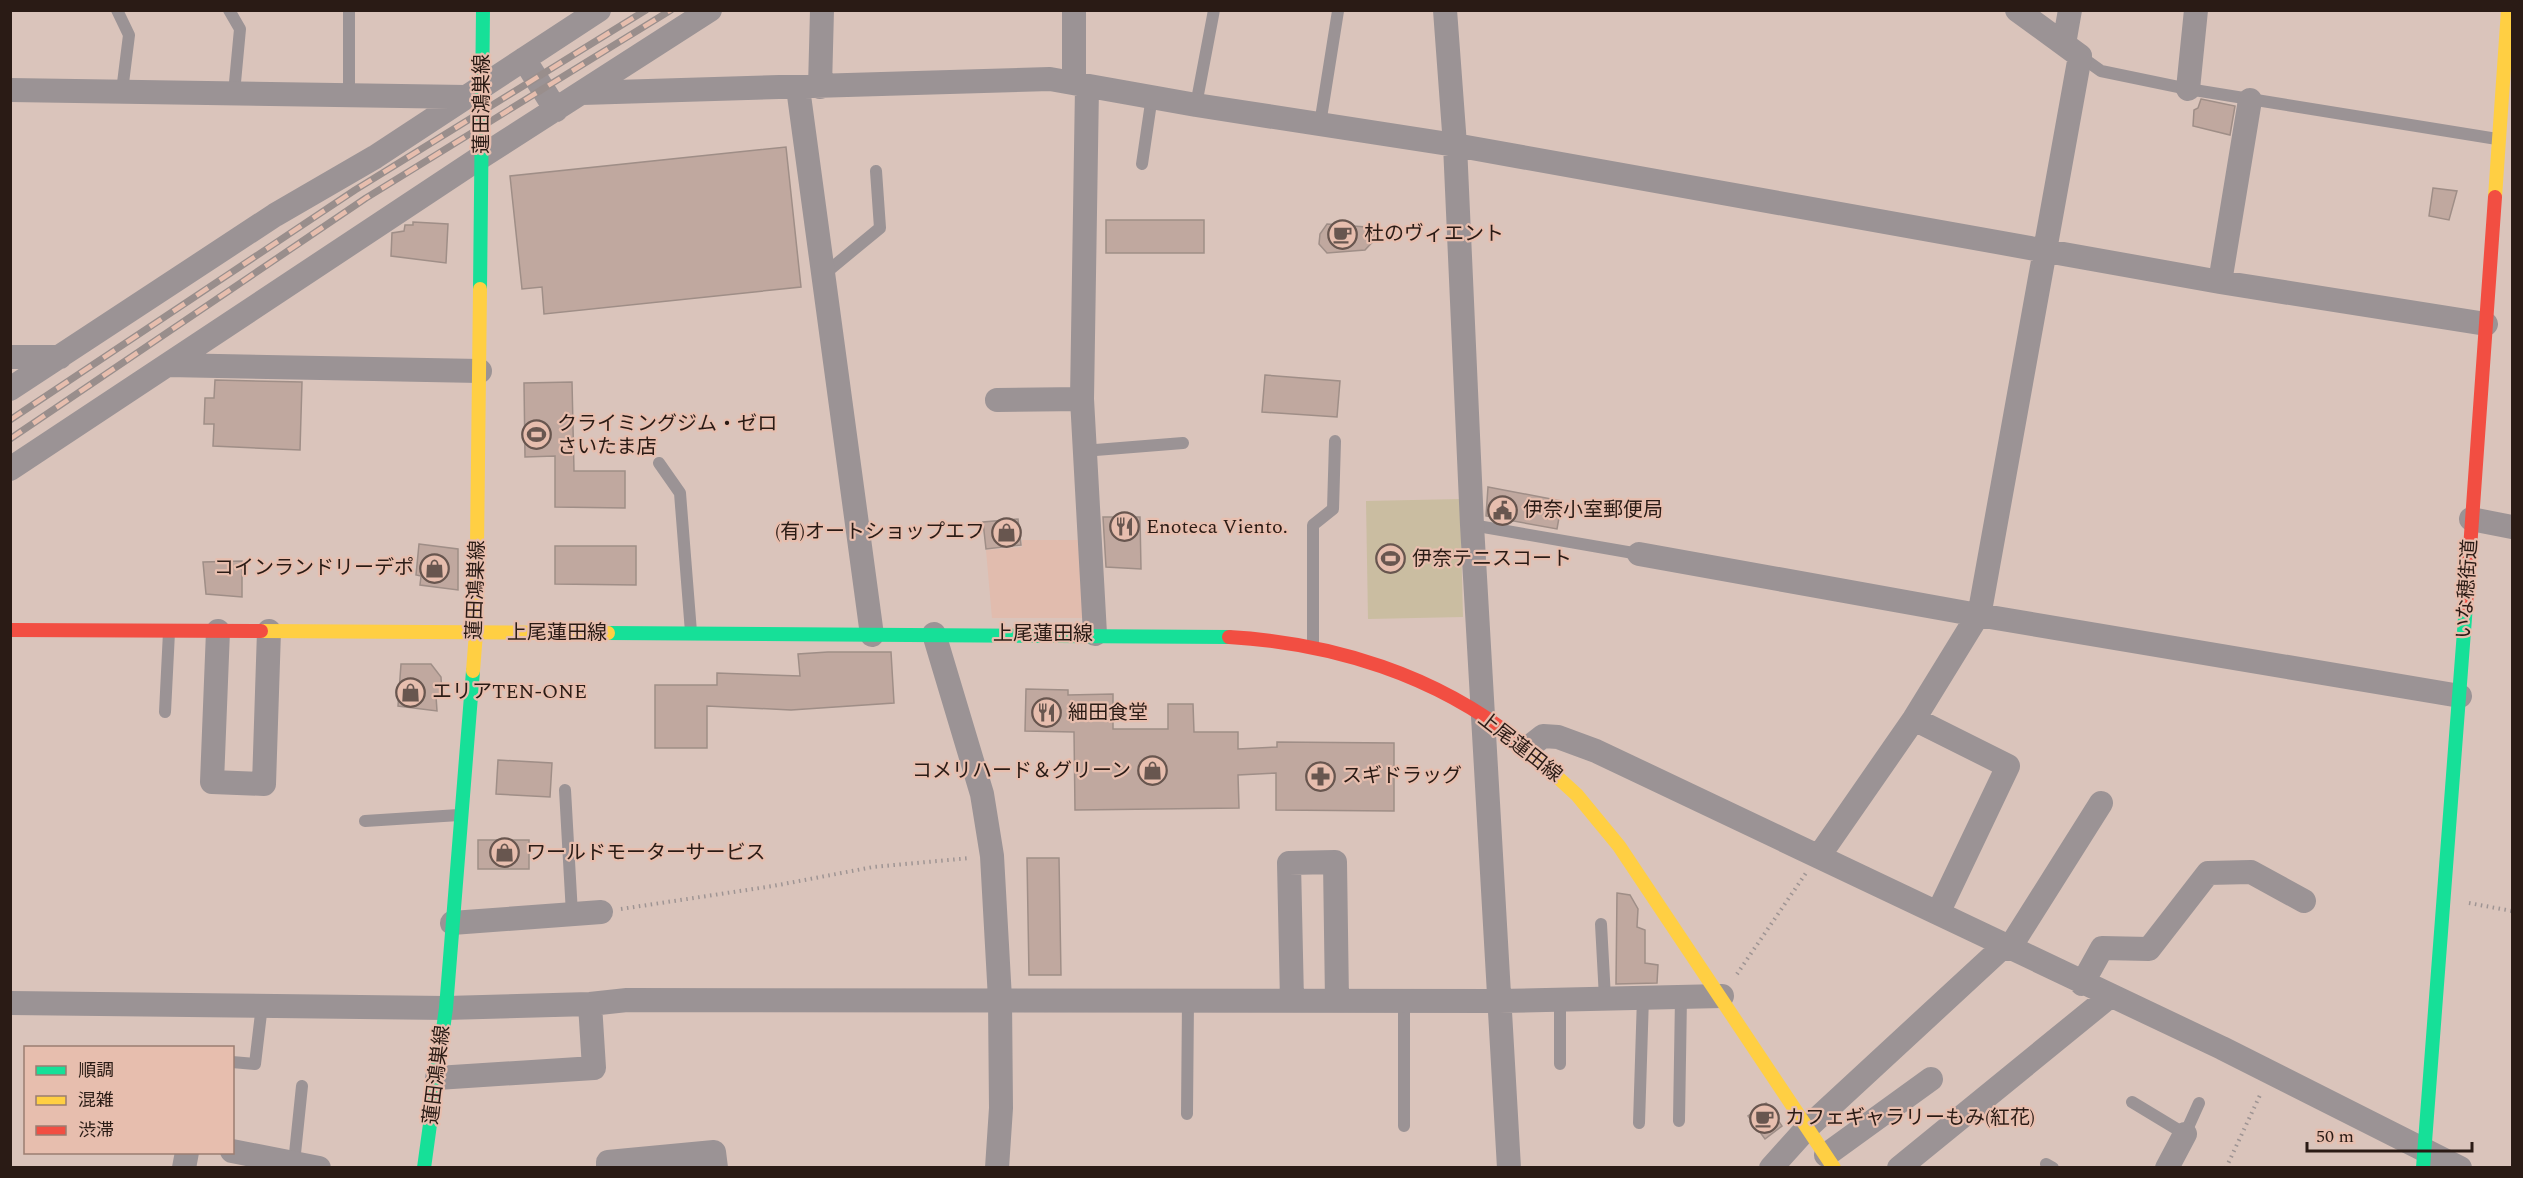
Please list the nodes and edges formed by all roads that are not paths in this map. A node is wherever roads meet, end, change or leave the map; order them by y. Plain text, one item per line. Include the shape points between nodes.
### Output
1 (117, 10) edge
2 (229, 10) edge
3 (349, 10) edge
4 (483, 10) edge
5 (599, 10) edge
6 (710, 10) edge
7 (822, 10) edge
8 (1074, 10) edge
9 (1214, 10) edge
10 (1445, 10) edge
11 (2017, 10) edge
12 (2070, 10) edge
13 (2196, 10) edge
14 (2508, 10) edge
15 (1338, 11) edge
16 (2072, 50) junction
17 (524, 59) junction
18 (1081, 84) junction
19 (809, 87) junction
20 (2188, 89) junction
21 (10, 90) edge
22 (122, 91) junction
23 (474, 92) junction
24 (234, 93) junction
25 (582, 93) junction
26 (349, 95) junction
27 (1152, 96) junction
28 (2250, 100) junction
29 (1196, 105) junction
30 (556, 110) junction
31 (1320, 124) junction
32 (2498, 140) junction
33 (1455, 145) junction
34 (481, 157) junction
35 (1142, 164) dead end
36 (876, 171) dead end
37 (2045, 251) junction
38 (824, 276) junction
39 (2220, 282) junction
40 (2486, 324) junction
41 (10, 357) edge
42 (60, 357) junction
43 (168, 365) junction
44 (480, 371) junction
45 (10, 390) edge
46 (1082, 399) junction
47 (997, 400) dead end
48 (1335, 441) dead end
49 (1183, 443) dead end
50 (1083, 451) junction
51 (658, 463) dead end
52 (10, 469) edge
53 (2471, 519) junction
54 (1472, 525) junction
55 (2512, 527) edge
56 (1639, 554) joint
57 (1978, 615) junction
58 (10, 630) edge
59 (170, 630) junction
60 (218, 631) junction
61 (269, 632) junction
62 (476, 633) junction
63 (691, 634) junction
64 (934, 634) junction
65 (1095, 634) junction
66 (872, 635) junction
67 (1313, 646) junction
68 (2460, 696) junction
69 (165, 712) dead end
70 (1483, 715) junction
71 (1914, 719) junction
72 (1528, 748) junction
73 (565, 790) dead end
74 (2101, 803) dead end
75 (461, 815) junction
76 (365, 821) dead end
77 (1819, 856) junction
78 (2304, 902) dead end
79 (601, 912) road end
80 (1938, 913) junction
81 (572, 914) junction
82 (452, 923) junction
83 (1601, 924) dead end
84 (2006, 947) junction
85 (2082, 984) junction
86 (1722, 996) junction
87 (2110, 996) junction
88 (1643, 997) junction
89 (1681, 997) junction
90 (1605, 998) junction
91 (999, 999) junction
92 (1560, 999) junction
93 (1188, 1000) junction
94 (1292, 1001) junction
95 (1337, 1001) junction
96 (1404, 1001) junction
97 (1499, 1001) junction
98 (10, 1003) edge
99 (590, 1004) junction
100 (262, 1005) junction
101 (446, 1008) junction
102 (234, 1062) edge
103 (1560, 1064) dead end
104 (437, 1078) junction
105 (1931, 1079) dead end
106 (302, 1086) dead end
107 (2132, 1102) dead end
108 (2199, 1103) dead end
109 (1186, 1114) dead end
110 (1679, 1121) dead end
111 (1639, 1123) dead end
112 (1404, 1126) dead end
113 (1807, 1128) junction
114 (2185, 1134) junction
115 (234, 1151) edge
116 (2424, 1159) edge
117 (1830, 1161) edge
118 (294, 1163) junction
119 (319, 1167) edge
120 (424, 1167) edge
121 (608, 1167) edge
122 (716, 1167) edge
123 (997, 1167) edge
124 (1509, 1167) edge
125 (1771, 1167) edge
126 (1899, 1167) edge
127 (2167, 1167) edge
128 (2460, 1167) edge

1 - 22 lane via 129,35
2 - 24 lane via 240,29
3 - 26 lane
4 - 23 main road, 蓮田鴻巣線
5 - 17 street
6 - 25 street
7 - 19 street
8 - 18 street
9 - 29 lane
10 - 33 street
11 - 16 street
12 - 16 street
13 - 20 street
14 - 32 main road, いな穂街道
15 - 31 lane
16 - 20 lane via 2102,71
16 - 37 street
17 - 23 street
17 - 30 street
18 - 19 street via 1050,79
18 - 27 street
18 - 46 street
19 - 25 street
19 - 38 street
20 - 28 lane
21 - 22 street
22 - 24 street
23 - 26 street
23 - 34 main road, 蓮田鴻巣線
23 - 42 street via 375,157 275,215
24 - 26 street
25 - 30 street
27 - 29 street
27 - 35 lane
28 - 32 lane
28 - 39 street
29 - 31 street
30 - 34 street
31 - 33 street
32 - 40 main road, いな穂街道
33 - 37 street
33 - 54 street
34 - 43 street
34 - 44 main road, 蓮田鴻巣線
36 - 38 lane via 880,228
37 - 39 street
37 - 57 street
38 - 66 street
39 - 40 street
40 - 53 main road, いな穂街道
41 - 42 street
42 - 45 street
43 - 44 street
43 - 52 street
44 - 62 main road, 蓮田鴻巣線
46 - 47 street
46 - 50 street
48 - 67 lane via 1334,509 1313,525
49 - 50 lane
50 - 65 street
51 - 63 lane via 680,493
53 - 55 street
53 - 68 main road, いな穂街道
54 - 56 lane
54 - 70 street
56 - 57 street
57 - 68 street
57 - 71 street
58 - 59 main road, 上尾蓮田線
59 - 60 main road, 上尾蓮田線
59 - 69 lane
60 - 61 main road, 上尾蓮田線
60 - 61 street via 212,782 264,784
61 - 62 main road, 上尾蓮田線
62 - 63 main road, 上尾蓮田線
62 - 75 main road, 蓮田鴻巣線
63 - 66 main road, 上尾蓮田線
64 - 65 main road, 上尾蓮田線
64 - 66 main road, 上尾蓮田線
64 - 91 street via 982,794 992,856
65 - 67 main road, 上尾蓮田線 via 1252,638
67 - 70 main road, 上尾蓮田線 via 1388,668
68 - 116 main road, いな穂街道
70 - 72 main road, 上尾蓮田線
70 - 97 street
71 - 77 street
71 - 80 street via 2008,766
72 - 77 street via 1543,736 1558,737 1596,751
72 - 86 main road, 上尾蓮田線 via 1589,808
73 - 81 lane
74 - 84 street
75 - 76 lane
75 - 82 main road, 蓮田鴻巣線
77 - 80 street
78 - 85 street via 2251,872 2208,873 2149,949 2102,948
79 - 81 street
80 - 84 street
81 - 82 street
82 - 101 main road, 蓮田鴻巣線
83 - 90 lane
84 - 85 street
84 - 113 street
85 - 87 street
86 - 89 street
86 - 113 main road, 上尾蓮田線
87 - 116 street via 2271,1074
87 - 126 street
88 - 89 street
88 - 90 street
88 - 111 lane
89 - 110 lane
90 - 92 street
91 - 93 street
91 - 99 street via 639,1000
91 - 123 street via 1001,1108
92 - 97 street
92 - 103 lane
93 - 94 street
93 - 109 lane
94 - 95 street
94 - 95 street via 1289,863 1335,862
95 - 96 street
96 - 97 street
96 - 112 lane
97 - 124 street
98 - 100 street
99 - 101 street
99 - 104 street via 594,1068
100 - 101 street
100 - 102 lane via 255,1064
101 - 104 main road, 蓮田鴻巣線
104 - 120 main road, 蓮田鴻巣線
105 - 117 street
106 - 118 lane
107 - 114 lane
108 - 114 lane
113 - 117 main road, 上尾蓮田線
113 - 125 street
114 - 127 street
115 - 118 street
116 - 128 street
118 - 119 street
121 - 122 street via 608,1162 714,1152

